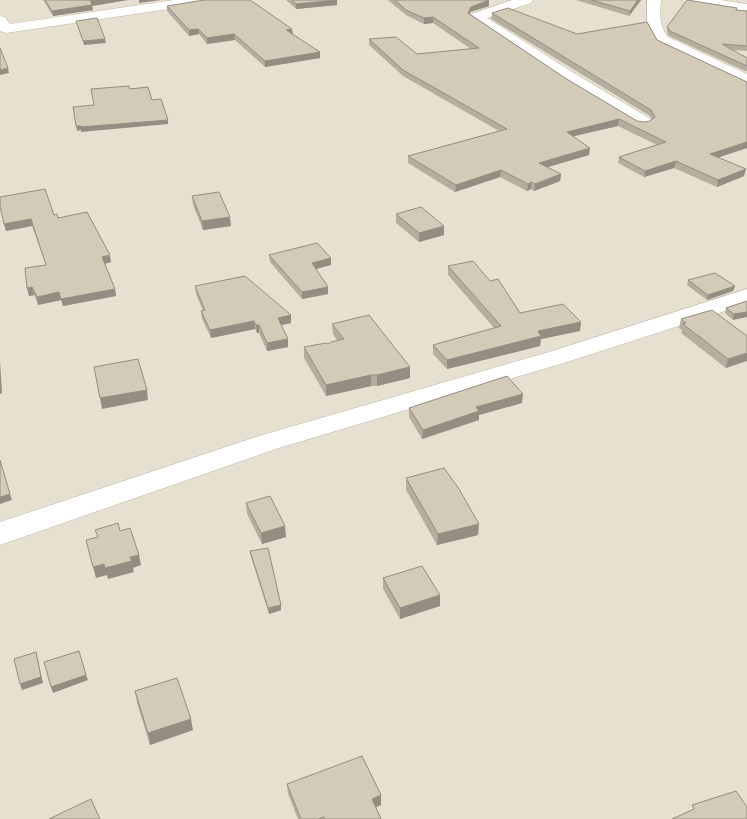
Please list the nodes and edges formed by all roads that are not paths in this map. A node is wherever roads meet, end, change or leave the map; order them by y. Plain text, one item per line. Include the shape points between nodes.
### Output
1 (203, 0) edge
2 (526, 0) edge
3 (654, 0) edge
4 (689, 0) edge
5 (747, 8) edge
6 (0, 20) edge
7 (747, 80) edge
8 (643, 122) edge
9 (747, 296) edge
10 (0, 534) edge

1 - 6 street via 6,29
2 - 8 street via 476,17
3 - 7 street via 652,24 663,40
4 - 5 street
9 - 10 street via 558,357 272,440

